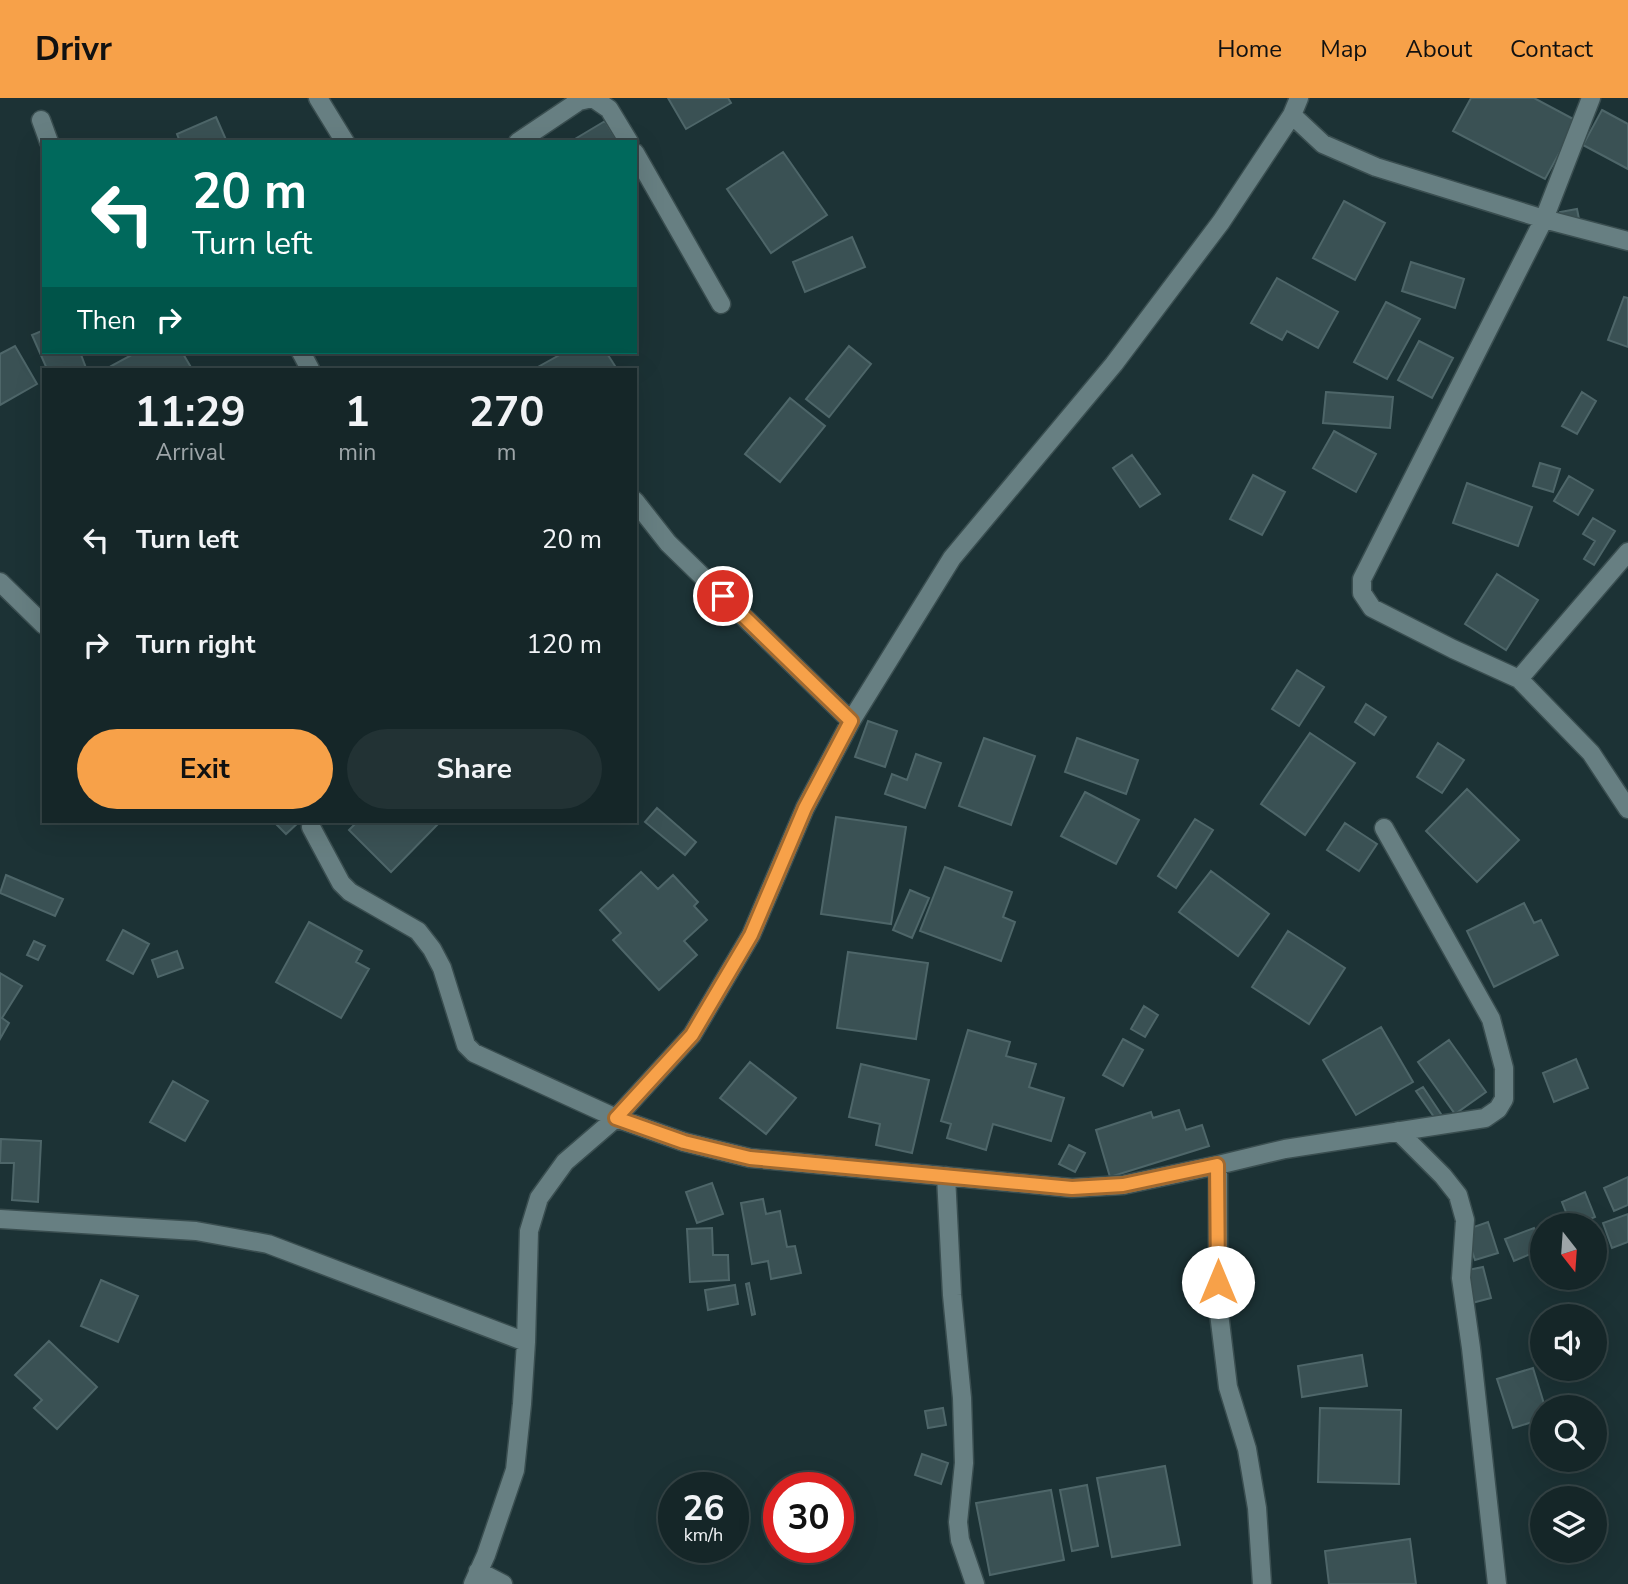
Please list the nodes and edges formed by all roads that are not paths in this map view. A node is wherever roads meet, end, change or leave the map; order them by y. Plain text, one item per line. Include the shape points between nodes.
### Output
1 (318, 98) edge
2 (592, 98) edge
3 (1591, 98) edge
4 (1295, 106) edge
5 (41, 120) dead end
6 (48, 140) edge
7 (344, 140) edge
8 (520, 140) edge
9 (628, 140) edge
10 (637, 156) edge
11 (1544, 219) junction
12 (1628, 242) edge
13 (722, 304) dead end
14 (637, 504) edge
15 (1628, 552) edge
16 (0, 582) edge
17 (42, 623) edge
18 (1519, 679) junction
19 (851, 721) junction
20 (1628, 809) edge
21 (311, 827) dead end
22 (1384, 828) dead end
23 (616, 1118) junction
24 (1398, 1131) junction
25 (1217, 1165) junction
26 (946, 1176) junction
27 (0, 1219) edge
28 (526, 1342) junction
29 (475, 1578) edge
30 (503, 1584) edge
31 (975, 1584) edge
32 (1262, 1584) edge
33 (1497, 1584) edge

1 - 7 street
2 - 8 street via 579,101
2 - 9 street via 609,109
3 - 11 street
4 - 11 street via 1323,144 1376,167
4 - 19 street via 1220,222 1114,364 952,558
5 - 6 street
10 - 13 street
11 - 12 street
11 - 18 street via 1362,579 1362,593 1372,608
14 - 19 street via 668,543
15 - 18 street
16 - 17 street
18 - 20 street via 1591,752
19 - 23 street via 805,808 751,935 692,1035
21 - 23 street via 350,892 418,931 432,948 466,1045 474,1053
22 - 24 street via 1491,1018 1504,1068 1504,1099 1485,1118
23 - 26 street via 684,1142 750,1158
23 - 28 street via 565,1162 539,1198 529,1231
24 - 25 street
24 - 33 street via 1458,1195 1465,1220 1461,1278
25 - 26 street via 1123,1185 1072,1188
25 - 32 street via 1220,1319 1228,1387 1247,1449 1257,1508
26 - 31 street via 962,1398 964,1463 958,1522
27 - 28 street via 196,1231 268,1244
28 - 29 street via 515,1469
29 - 30 street

